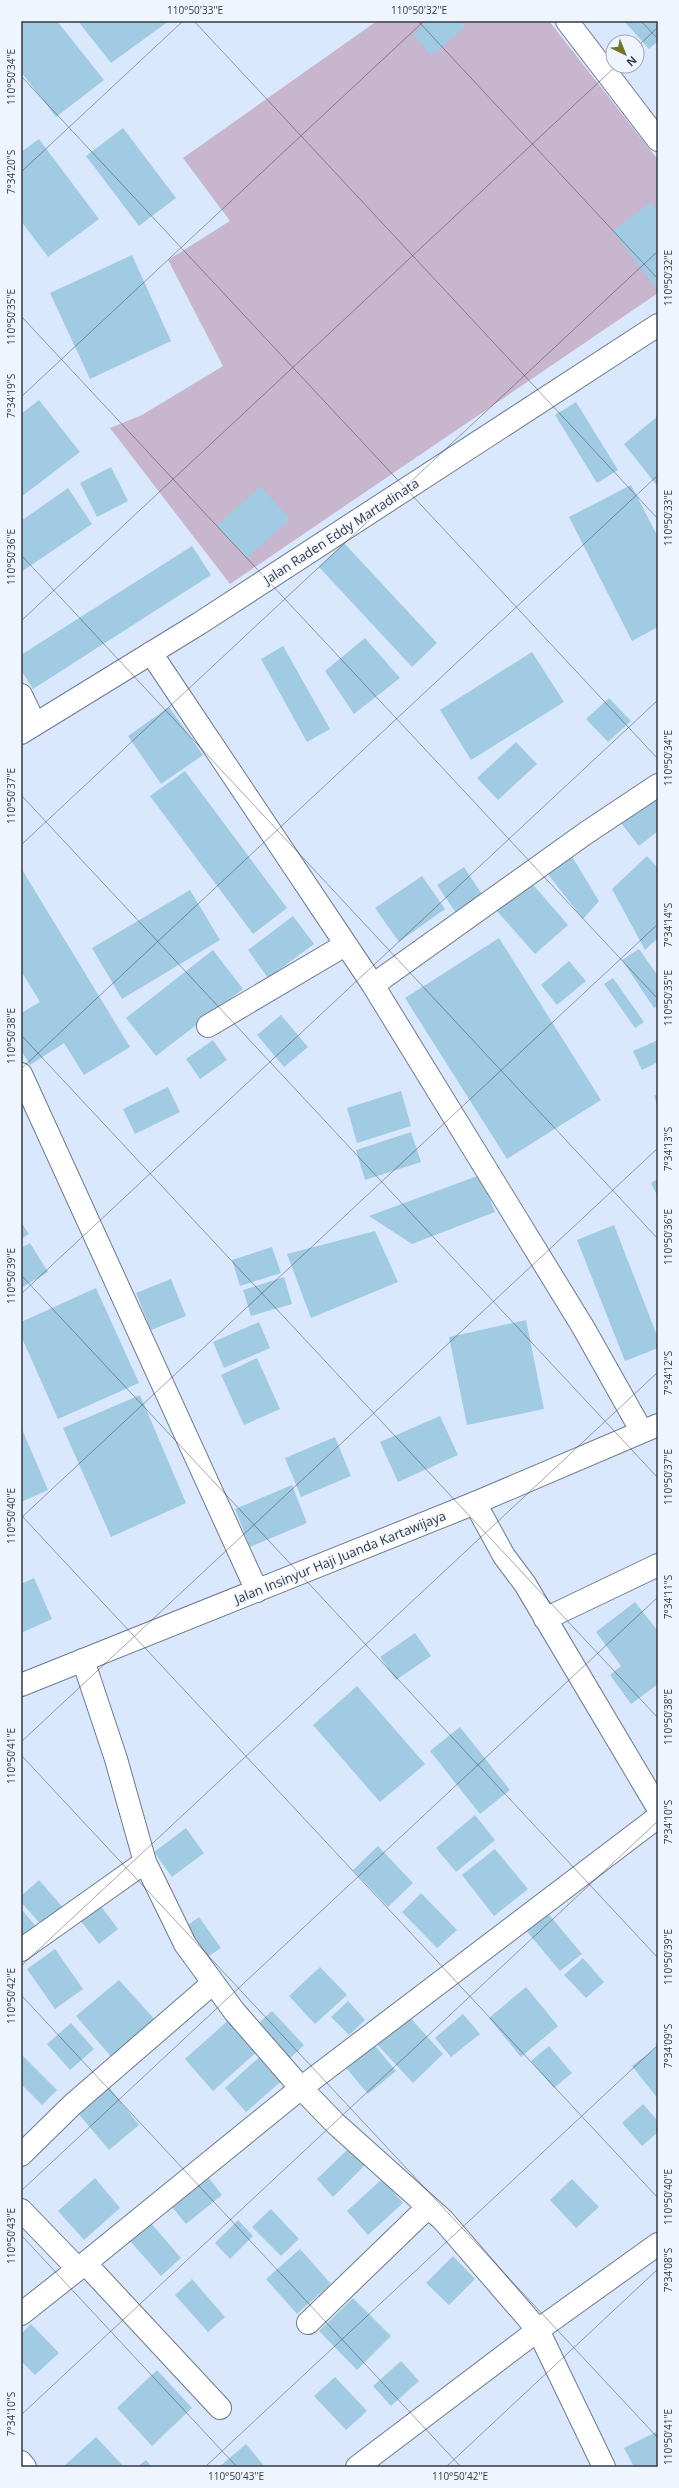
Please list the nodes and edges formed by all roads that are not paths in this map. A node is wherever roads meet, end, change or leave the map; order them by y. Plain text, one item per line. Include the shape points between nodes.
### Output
1 (567, 21) edge
2 (658, 140) edge
3 (658, 325) edge
4 (151, 652) junction
5 (21, 695) edge
6 (28, 729) edge
7 (658, 785) edge
8 (345, 945) junction
9 (373, 985) junction
10 (208, 1026) dead end
11 (21, 1074) edge
12 (649, 1428) edge
13 (475, 1502) junction
14 (658, 1565) edge
15 (257, 1591) junction
16 (545, 1619) junction
17 (83, 1660) junction
18 (21, 1685) edge
19 (658, 1808) edge
20 (658, 1816) edge
21 (145, 1862) junction
22 (21, 1950) edge
23 (213, 1983) junction
24 (301, 2088) junction
25 (21, 2155) edge
26 (428, 2207) junction
27 (21, 2210) edge
28 (658, 2244) edge
29 (81, 2266) junction
30 (21, 2314) edge
31 (308, 2323) dead end
32 (538, 2330) junction
33 (220, 2408) dead end
34 (21, 2462) edge
35 (25, 2467) edge
36 (358, 2467) edge
37 (604, 2467) edge

1 - 2 street
3 - 4 street, Jalan Raden Eddy Martadinata
4 - 6 street, Jalan Raden Eddy Martadinata
4 - 8 street
5 - 6 street
7 - 9 street via 586,833
8 - 9 street
8 - 10 street
9 - 12 street via 583,1327
11 - 15 street
12 - 13 street, Jalan Insinyur Haji Juanda Kartawijaya
13 - 15 street, Jalan Insinyur Haji Juanda Kartawijaya
13 - 16 street via 504,1556 525,1584
14 - 16 street
15 - 17 street, Jalan Insinyur Haji Juanda Kartawijaya
16 - 19 street
17 - 18 street, Jalan Insinyur Haji Juanda Kartawijaya
17 - 21 street via 116,1759
20 - 24 street
21 - 22 street
21 - 23 street via 185,1944
23 - 24 street
23 - 25 street via 72,2105
24 - 26 street via 336,2124
24 - 29 street
26 - 31 street
26 - 32 street via 443,2220
27 - 29 street
28 - 32 street
29 - 30 street
29 - 33 street
32 - 36 street
32 - 37 street
34 - 35 street

